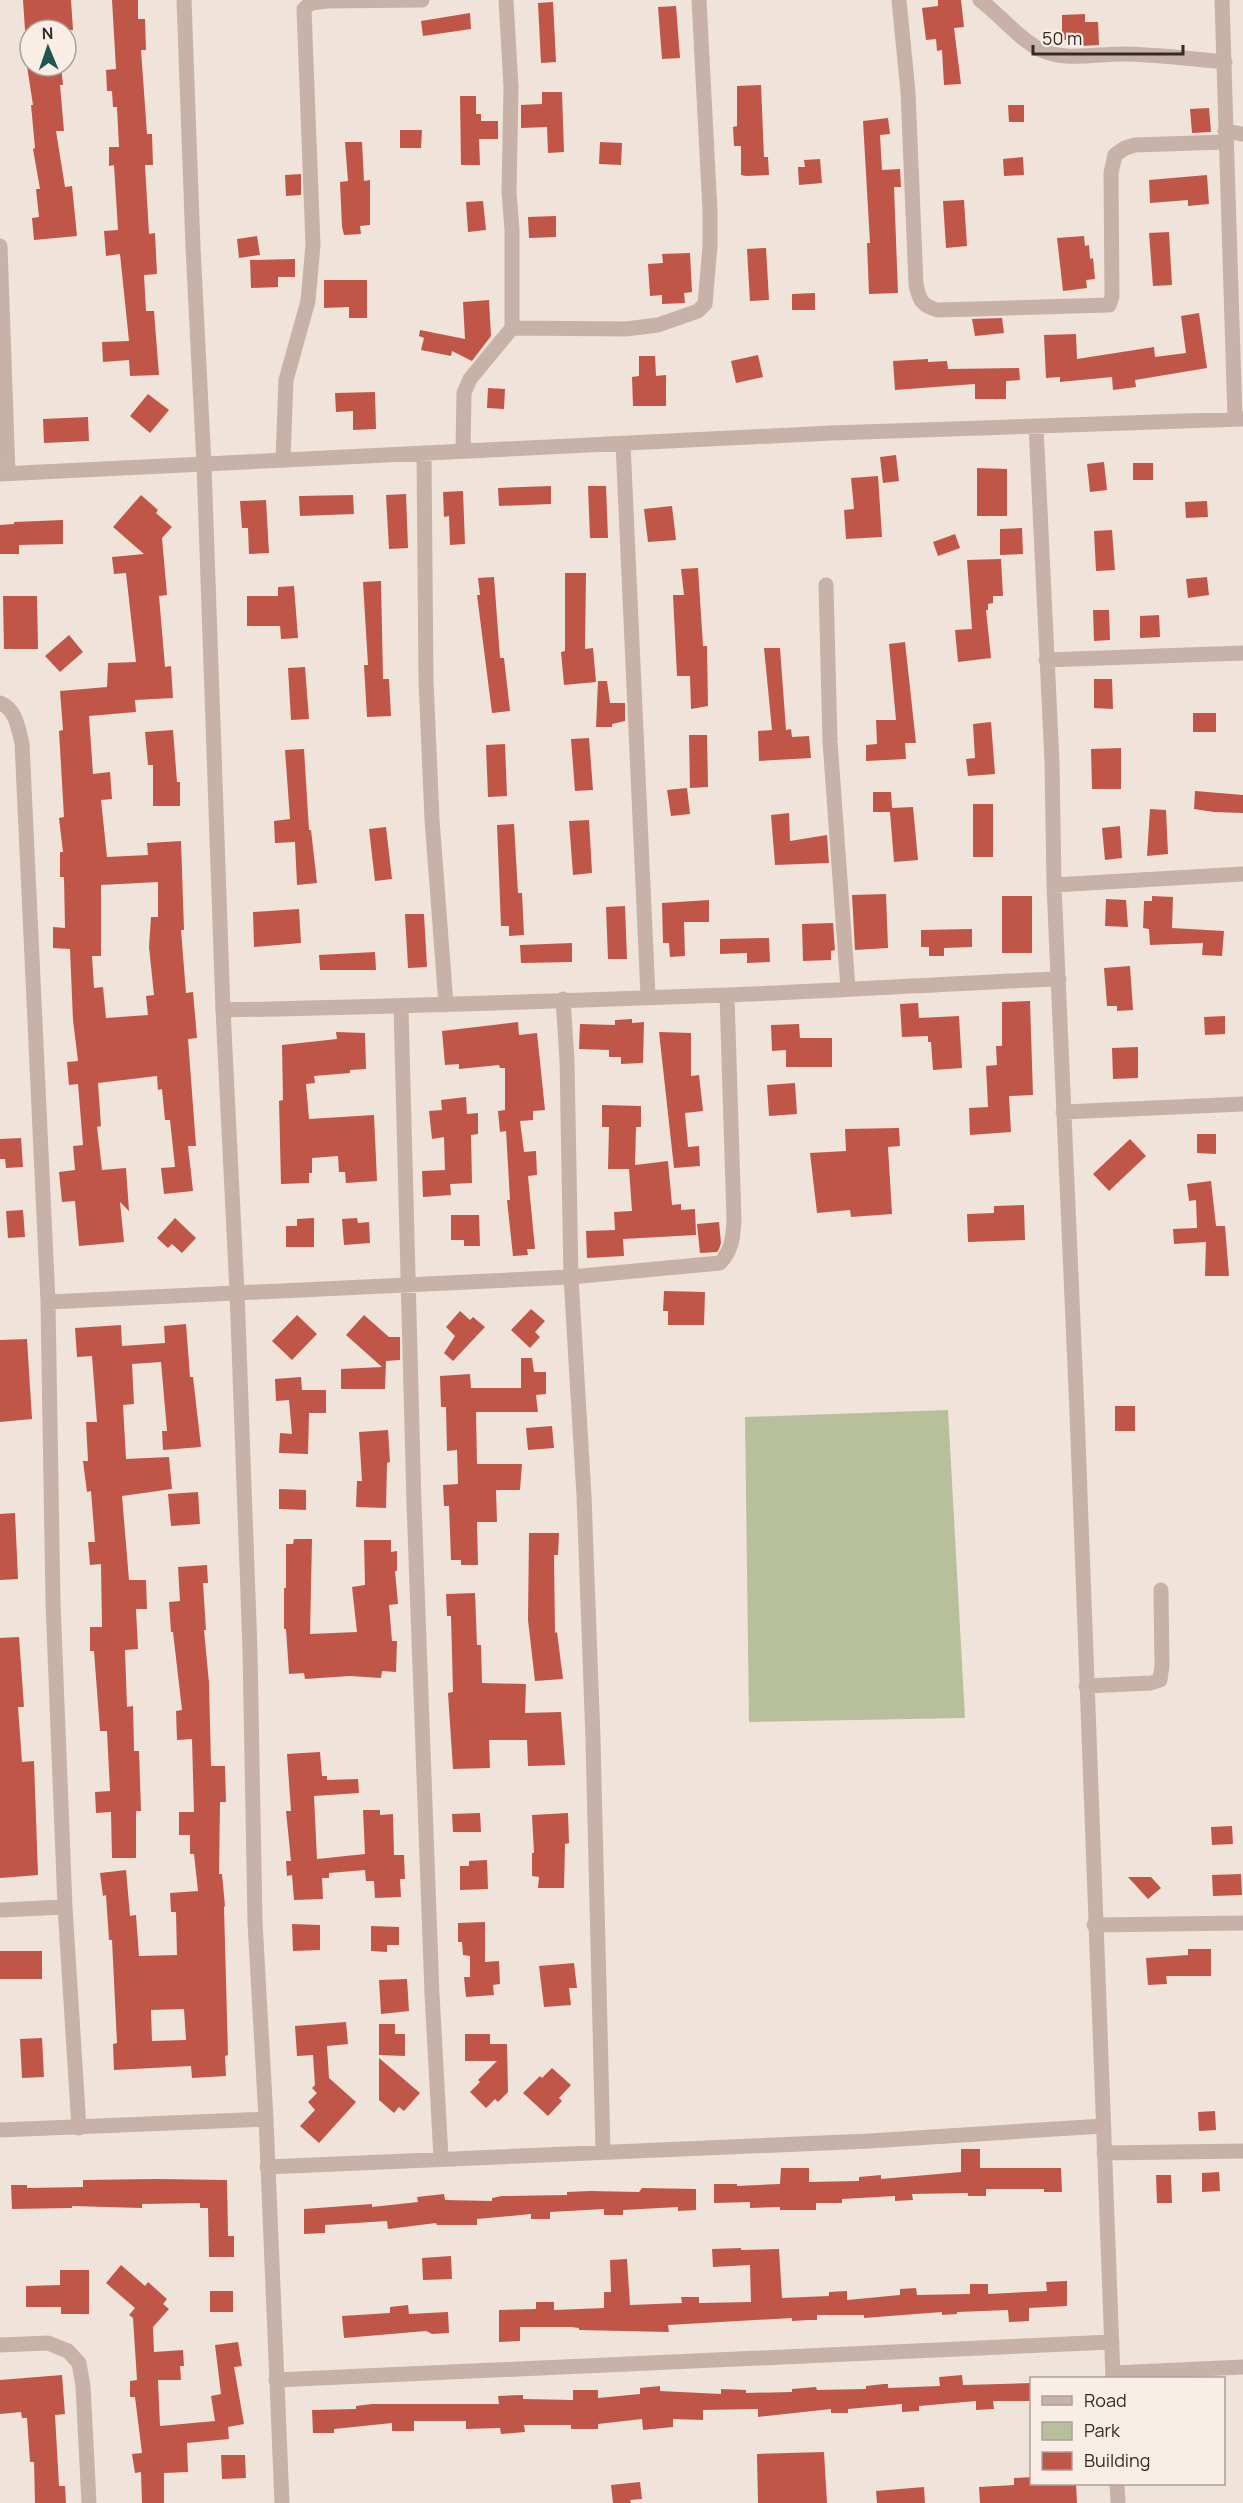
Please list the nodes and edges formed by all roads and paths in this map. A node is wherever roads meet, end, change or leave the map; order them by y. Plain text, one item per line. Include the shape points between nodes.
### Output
1 (184, 0) edge
2 (422, 0) edge
3 (506, 0) edge
4 (699, 0) edge
5 (899, 0) edge
6 (980, 0) edge
7 (1222, 0) edge
8 (1225, 62) junction
9 (1243, 134) edge
10 (1225, 136) junction
11 (0, 246) edge
12 (0, 266) edge
13 (512, 328) junction
14 (1239, 419) edge
15 (1036, 426) junction
16 (623, 443) junction
17 (463, 452) junction
18 (424, 453) junction
19 (283, 459) junction
20 (204, 465) junction
21 (4, 474) edge
22 (826, 585) dead end
23 (1243, 653) edge
24 (1046, 660) junction
25 (0, 703) edge
26 (1243, 874) edge
27 (1054, 885) junction
28 (1059, 980) junction
29 (848, 988) junction
30 (727, 995) junction
31 (648, 996) junction
32 (563, 999) junction
33 (446, 1005) junction
34 (401, 1007) junction
35 (223, 1010) junction
36 (1243, 1104) edge
37 (1063, 1112) junction
38 (571, 1277) junction
39 (410, 1283) junction
40 (237, 1292) junction
41 (48, 1302) junction
42 (1161, 1590) dead end
43 (1086, 1686) junction
44 (65, 1907) junction
45 (0, 1910) edge
46 (1243, 1923) edge
47 (1094, 1925) junction
48 (266, 2119) junction
49 (1103, 2126) junction
50 (79, 2128) junction
51 (0, 2130) edge
52 (603, 2151) junction
53 (1243, 2151) edge
54 (1104, 2153) junction
55 (441, 2158) junction
56 (267, 2167) junction
57 (1112, 2342) junction
58 (0, 2345) edge
59 (1243, 2367) edge
60 (1113, 2376) edge
61 (276, 2380) junction
62 (1117, 2485) edge
63 (89, 2503) edge
64 (282, 2503) edge
65 (1118, 2503) edge

1 - 20 street
2 - 19 street via 327,1 311,3 304,9 313,245 308,302 286,380
3 - 13 street via 511,87
4 - 13 street via 711,246 705,304 698,311 658,325 626,329
5 - 10 street via 908,92 916,284 919,299 926,307 938,310 1109,305 1111,173 1115,155 1135,145
6 - 8 street via 1029,43 1053,54 1128,54
7 - 8 street
8 - 10 street
9 - 10 street
10 - 14 street
11 - 12 street
12 - 21 street
13 - 17 street via 470,379 464,393
14 - 15 street
15 - 16 street
15 - 24 street
16 - 17 street
16 - 31 street
17 - 18 street
18 - 19 street
18 - 33 street via 426,681
19 - 20 street
20 - 21 street
20 - 35 street
22 - 29 street via 831,742
23 - 24 street
24 - 27 street
25 - 41 street via 7,705 16,719 22,743
26 - 27 street
27 - 28 street
28 - 29 street
28 - 37 street
29 - 30 street
30 - 31 street
30 - 38 street via 734,1221 728,1254 720,1263
31 - 32 street
32 - 33 street
32 - 38 street
33 - 34 street
34 - 35 street
34 - 39 street
35 - 40 street
36 - 37 street
37 - 43 street
38 - 39 street
38 - 52 street via 584,1496
39 - 40 street
39 - 55 street via 414,1504
40 - 41 street
40 - 48 street via 255,1922
41 - 44 street via 53,1602
42 - 43 street via 1160,1680
43 - 47 street
44 - 45 street
44 - 50 street
46 - 47 street
47 - 49 street
48 - 50 street
48 - 56 street
49 - 52 street via 869,2141
49 - 54 street
50 - 51 street
52 - 55 street
53 - 54 street
54 - 57 street
55 - 56 street
56 - 61 street
57 - 60 street
57 - 61 street
58 - 63 street via 48,2343 68,2351 79,2363
59 - 60 street
61 - 64 street
62 - 65 street

